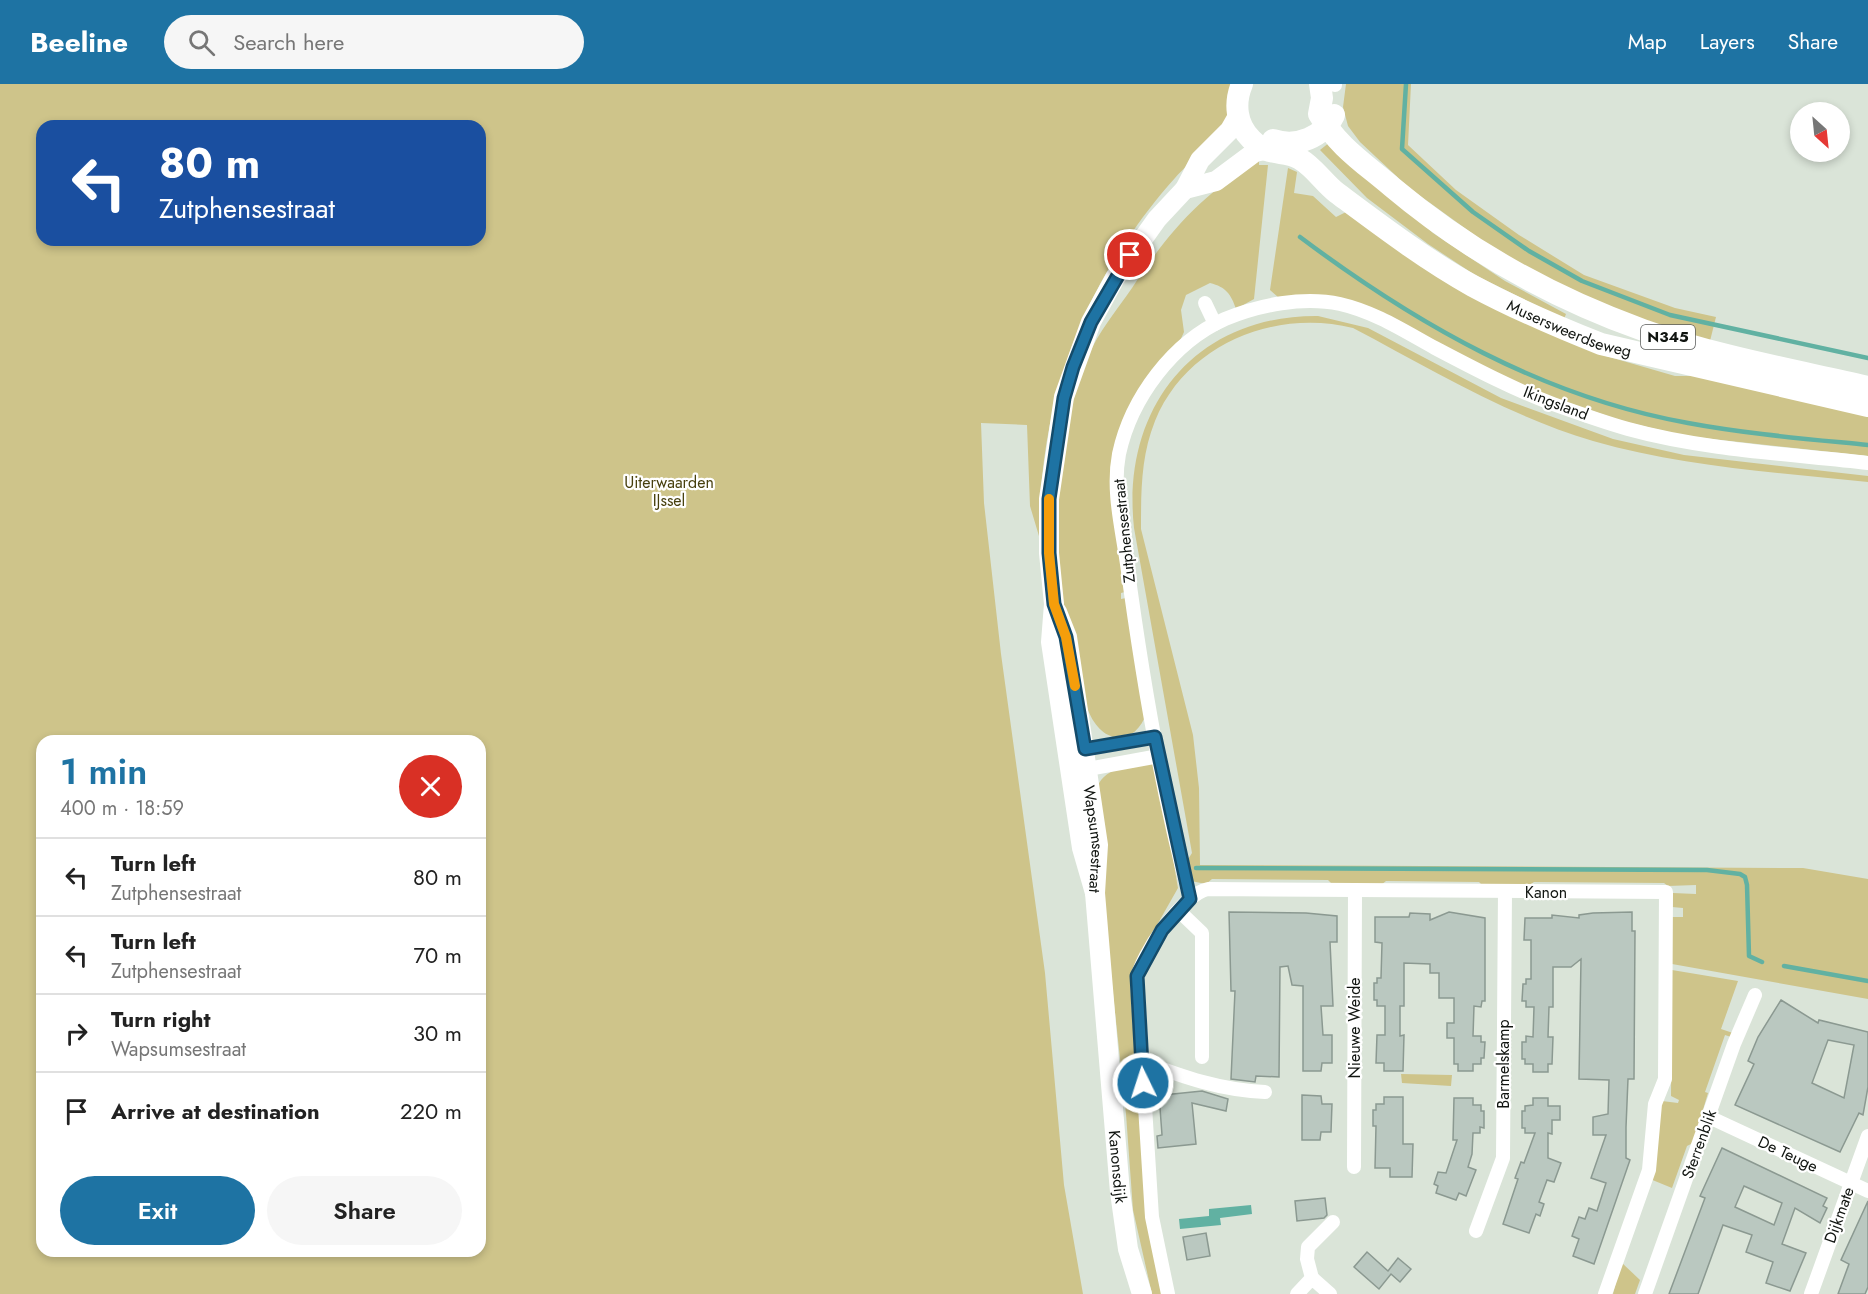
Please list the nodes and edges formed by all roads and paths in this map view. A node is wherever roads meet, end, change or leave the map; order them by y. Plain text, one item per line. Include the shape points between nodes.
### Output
1 (1320, 84) edge
2 (1335, 84) edge
3 (1244, 85) edge
4 (1238, 116) junction
5 (1330, 121) junction
6 (1259, 141) junction
7 (1294, 149) junction
8 (1185, 189) junction
9 (1205, 303) dead end
10 (1259, 307) joint
11 (1215, 324) junction
12 (1868, 387) edge
13 (1868, 406) edge
14 (1868, 463) edge
15 (1054, 604) junction
16 (1155, 737) junction
17 (1085, 749) junction
18 (1159, 756) junction
19 (1068, 762) junction
20 (1088, 769) junction
21 (1355, 890) junction
22 (1505, 891) junction
23 (1095, 893) junction
24 (1190, 899) junction
25 (1179, 911) junction
26 (1755, 995) dead end
27 (1202, 1057) dead end
28 (1141, 1061) junction
29 (1264, 1092) dead end
30 (1708, 1117) junction
31 (1868, 1136) edge
32 (1354, 1167) dead end
33 (1851, 1183) junction
34 (1868, 1191) edge
35 (1333, 1222) dead end
36 (1476, 1231) dead end
37 (1312, 1278) junction
38 (1142, 1294) edge
39 (1168, 1294) edge
40 (1297, 1294) edge
41 (1330, 1294) edge
42 (1605, 1294) edge
43 (1645, 1294) edge
44 (1811, 1294) edge

1 - 5 main road, N345 via 1319,114
2 - 5 main road via 1337,100
3 - 4 main road via 1237,102
3 - 6 main road
4 - 6 main road
4 - 8 street, Wapsumsestraat via 1230,130 1200,160
5 - 7 main road
5 - 12 main road, Musersweerdseweg / N345 via 1385,180 1440,225 1480,253 1587,308 1645,331
6 - 7 main road, N345
6 - 8 street via 1255,152 1216,181
7 - 13 main road, Musersweerdseweg / N345 via 1335,192 1472,285 1572,333 1685,365
8 - 15 street, Wapsumsestraat via 1157,219 1114,278 1091,322 1064,398 1049,499
9 - 11 street
10 - 11 street, Zutphensestraat
10 - 14 street, Ikingsland via 1323,302 1366,312 1552,404 1629,429
11 - 16 street, Zutphensestraat via 1178,351 1155,376 1139,401 1120,453 1119,513
15 - 17 street, Wapsumsestraat via 1066,637
15 - 19 street, Wapsumsestraat via 1052,642
16 - 17 street
16 - 18 street, Zutphensestraat
17 - 19 street
17 - 20 street, Wapsumsestraat
18 - 20 street
18 - 24 street, Zutphensestraat
19 - 20 street
19 - 23 street, Wapsumsestraat via 1082,848
20 - 23 street, Wapsumsestraat via 1098,845
21 - 22 street, Kanon
21 - 24 street, Kanon via 1208,889
21 - 32 street, Nieuwe Weide
22 - 36 street, Barmelskamp via 1503,1158
22 - 42 street, Kanon via 1666,892 1665,1079 1655,1104 1649,1170
23 - 38 street, Kanonsdijk via 1120,1192 1128,1249
24 - 25 street, Kanon
25 - 27 street via 1196,924 1203,937
25 - 28 street, Kanonsdijk via 1162,930 1137,976
26 - 30 street, Sterrenblik
28 - 29 street via 1203,1084
28 - 39 street, Kanonsdijk via 1152,1217
30 - 33 street, De Teuge
30 - 43 street, Sterrenblik
31 - 33 street, Dijkmate
33 - 34 street, De Teuge
33 - 44 street, Dijkmate
35 - 37 street via 1308,1247
37 - 40 street
37 - 41 street

